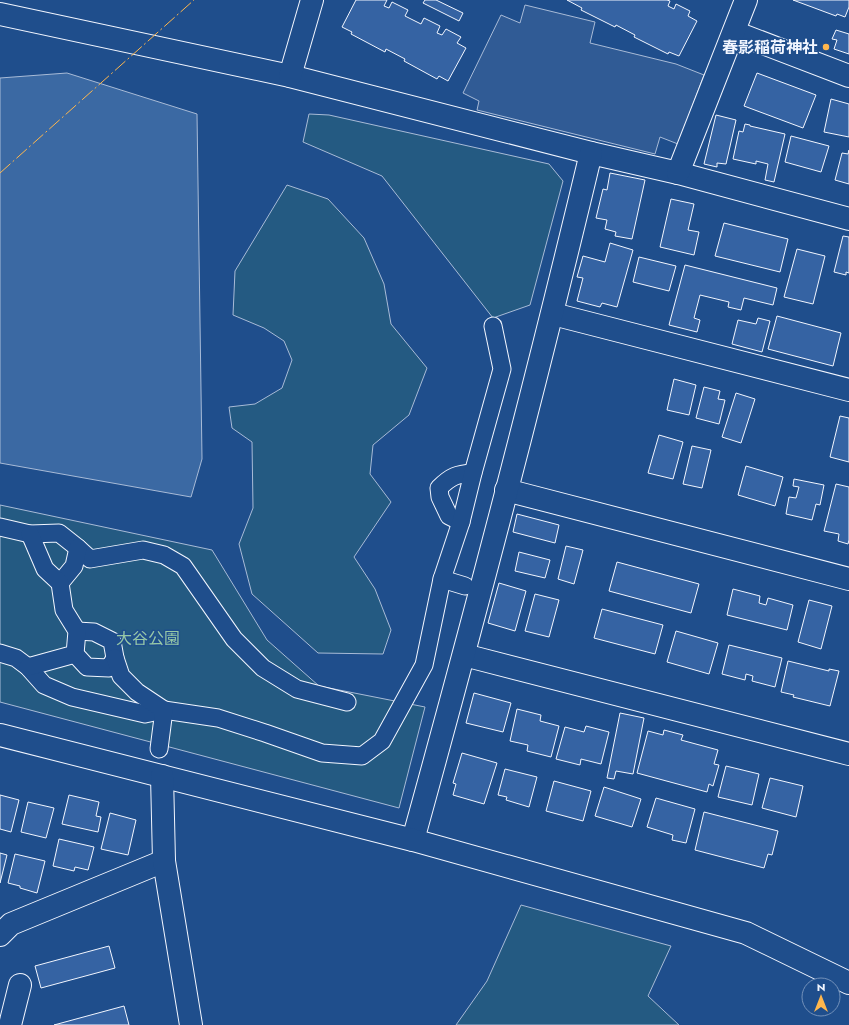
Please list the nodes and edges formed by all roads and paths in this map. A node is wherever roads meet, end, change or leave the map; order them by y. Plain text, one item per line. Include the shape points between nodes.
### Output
1 (312, 0) edge
2 (746, 0) edge
3 (0, 14) edge
4 (734, 32) junction
5 (290, 76) junction
6 (849, 76) edge
7 (591, 153) junction
8 (678, 173) junction
9 (849, 218) edge
10 (553, 314) junction
11 (493, 326) dead end
12 (849, 390) edge
13 (473, 473) junction
14 (506, 490) junction
15 (461, 522) junction
16 (0, 527) edge
17 (30, 534) junction
18 (78, 548) junction
19 (442, 579) junction
20 (849, 579) edge
21 (60, 583) junction
22 (465, 586) dead end
23 (77, 631) junction
24 (0, 653) edge
25 (74, 654) junction
26 (464, 655) junction
27 (115, 658) junction
28 (28, 667) junction
29 (347, 702) dead end
30 (164, 710) junction
31 (0, 735) edge
32 (159, 749) dead end
33 (849, 754) edge
34 (162, 776) junction
35 (413, 840) junction
36 (164, 861) junction
37 (4, 927) edge
38 (849, 983) edge
39 (20, 985) dead end
40 (10, 1025) edge
41 (191, 1025) edge

1 - 5 street
2 - 4 street
3 - 5 street
4 - 6 street
4 - 8 street
5 - 7 street
7 - 8 street
7 - 10 street
8 - 9 street
10 - 12 street
10 - 14 street
11 - 13 street via 502,369
13 - 15 street
13 - 15 street via 457,474 439,488 440,497 449,516
14 - 20 street
14 - 26 street
15 - 19 street
16 - 17 street
17 - 18 street via 59,533
17 - 21 street via 45,569
18 - 21 street via 74,566
18 - 29 street via 90,559 143,550 171,559 183,566 234,639 263,668 297,690
19 - 22 street
19 - 30 street via 424,665 382,741 362,756 322,753 218,718
21 - 23 street via 64,610
23 - 25 street
23 - 27 street via 94,632 112,641
24 - 28 street via 16,658
25 - 27 street via 87,667 109,668
25 - 28 street
26 - 33 street
26 - 35 street
27 - 30 street via 121,676 137,692
28 - 30 street via 44,685 72,697 144,714
30 - 32 street
31 - 34 street
34 - 35 street
34 - 36 street
35 - 38 street via 746,933
36 - 37 street
36 - 41 street
39 - 40 street

